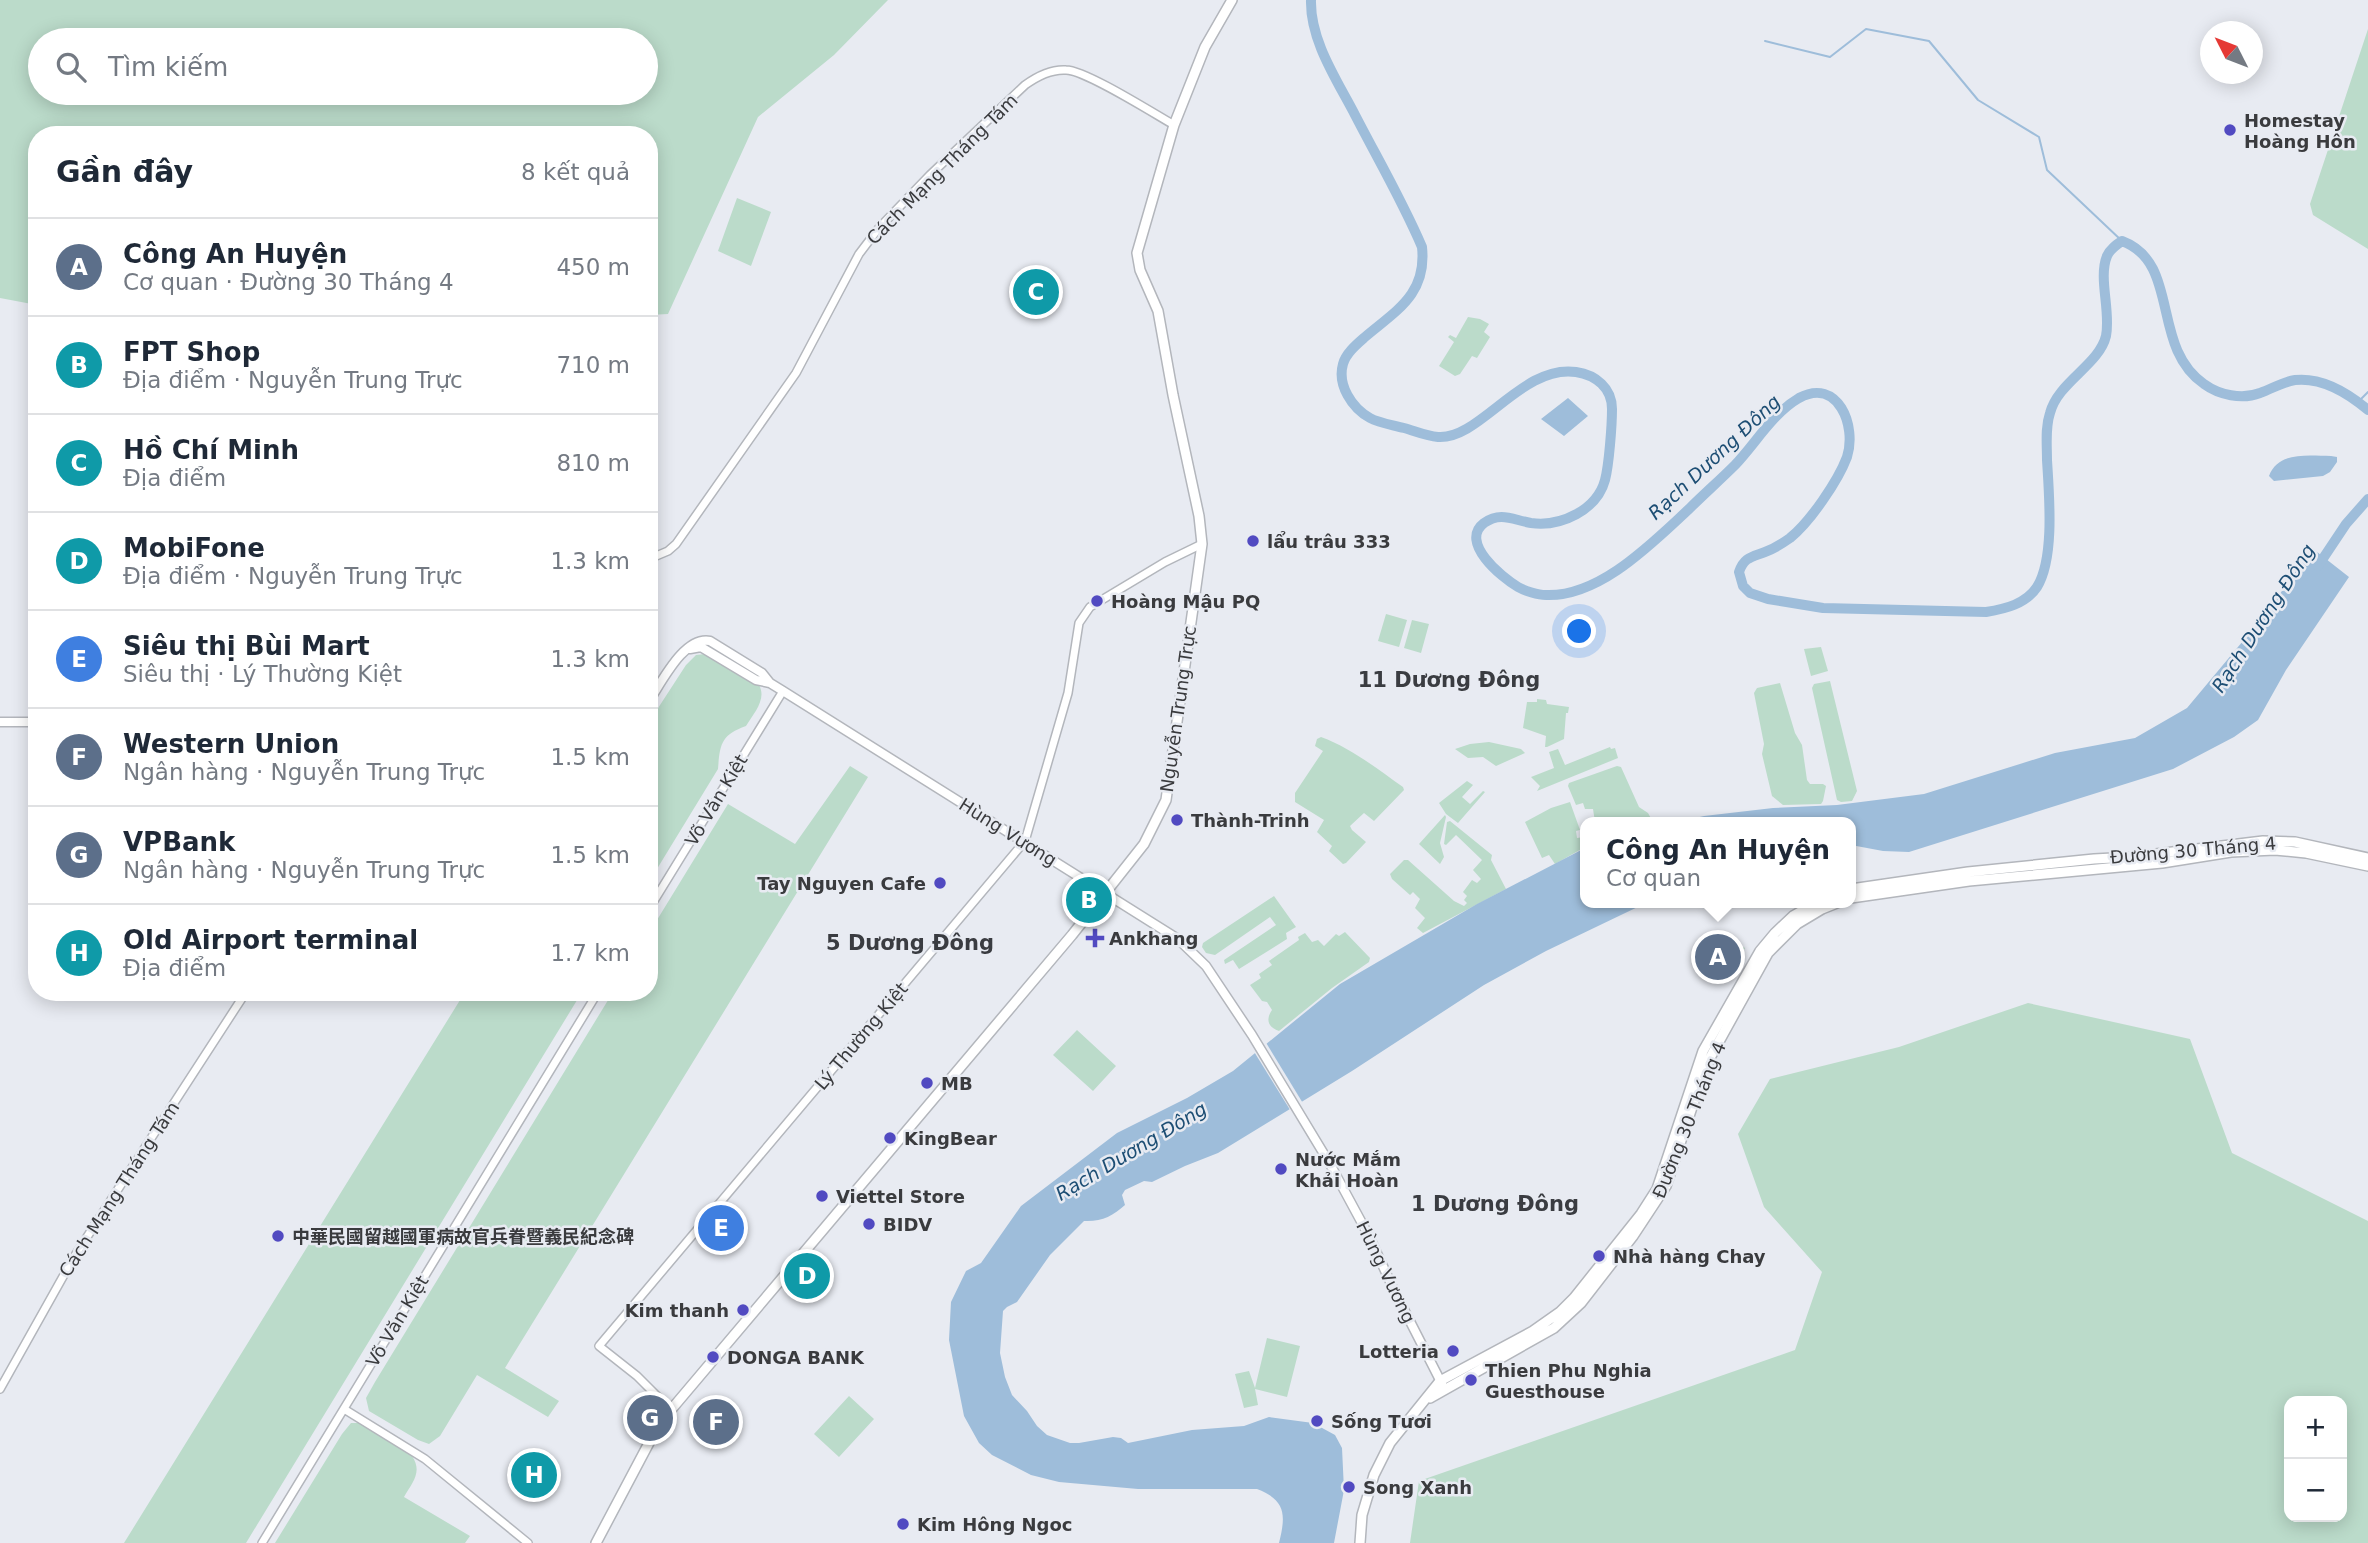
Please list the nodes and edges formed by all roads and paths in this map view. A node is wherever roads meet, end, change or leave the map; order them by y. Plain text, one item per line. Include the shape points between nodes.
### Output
1 (1232, 0) edge
2 (1174, 125) junction
3 (1202, 544) junction
4 (658, 555) edge
5 (658, 688) edge
6 (783, 691) junction
7 (0, 722) edge
8 (28, 722) edge
9 (1025, 841) junction
10 (2230, 848) junction
11 (2368, 858) edge
12 (2368, 866) edge
13 (1969, 877) junction
14 (1856, 888) edge
15 (1105, 893) junction
16 (658, 894) edge
17 (1856, 897) edge
18 (1807, 908) edge
19 (1824, 908) edge
20 (1765, 951) junction
21 (240, 1001) edge
22 (593, 1001) edge
23 (1443, 1385) junction
24 (0, 1390) edge
25 (344, 1409) junction
26 (671, 1410) junction
27 (262, 1543) edge
28 (528, 1543) edge
29 (596, 1543) edge
30 (1360, 1543) edge

1 - 2 main road, Nguyễn Trung Trực via 1205,47
2 - 3 main road, Nguyễn Trung Trực via 1137,253 1158,311
2 - 4 street, Cách Mạng Tháng Tám via 1066,70 1039,76 1025,85 878,229 859,254 796,373 676,544
3 - 9 street, Lý Thường Kiệt via 1098,600 1079,623 1068,693
3 - 15 main road, Nguyễn Trung Trực via 1166,800 1144,844
5 - 6 main road, Hùng Vương via 681,654 701,647
6 - 9 main road, Hùng Vương
6 - 16 street, Võ Văn Kiệt
7 - 8 main road
9 - 15 main road, Hùng Vương
9 - 26 street, Lý Thường Kiệt via 599,1346
10 - 11 main road, Đường 30 Tháng 4 via 2295,842
10 - 12 main road, Đường 30 Tháng 4 via 2306,853
10 - 13 main road, Đường 30 Tháng 4 via 2162,863 2094,863
13 - 14 main road, Đường 30 Tháng 4
13 - 17 main road, Đường 30 Tháng 4
15 - 23 main road, Hùng Vương via 1178,939 1199,958 1252,1035 1364,1228
15 - 26 main road, Nguyễn Trung Trực
18 - 20 main road, Đường 30 Tháng 4 via 1793,916
19 - 20 main road, Đường 30 Tháng 4
20 - 23 main road, Đường 30 Tháng 4 via 1710,1049 1652,1210 1581,1303
21 - 24 street, Cách Mạng Tháng Tám via 77,1252
22 - 25 street, Võ Văn Kiệt
23 - 30 main road, Đường 30 Tháng 4 via 1390,1443 1374,1475 1362,1515
25 - 27 street, Võ Văn Kiệt
25 - 28 street via 425,1459
26 - 29 main road, Nguyễn Trung Trực via 659,1424

